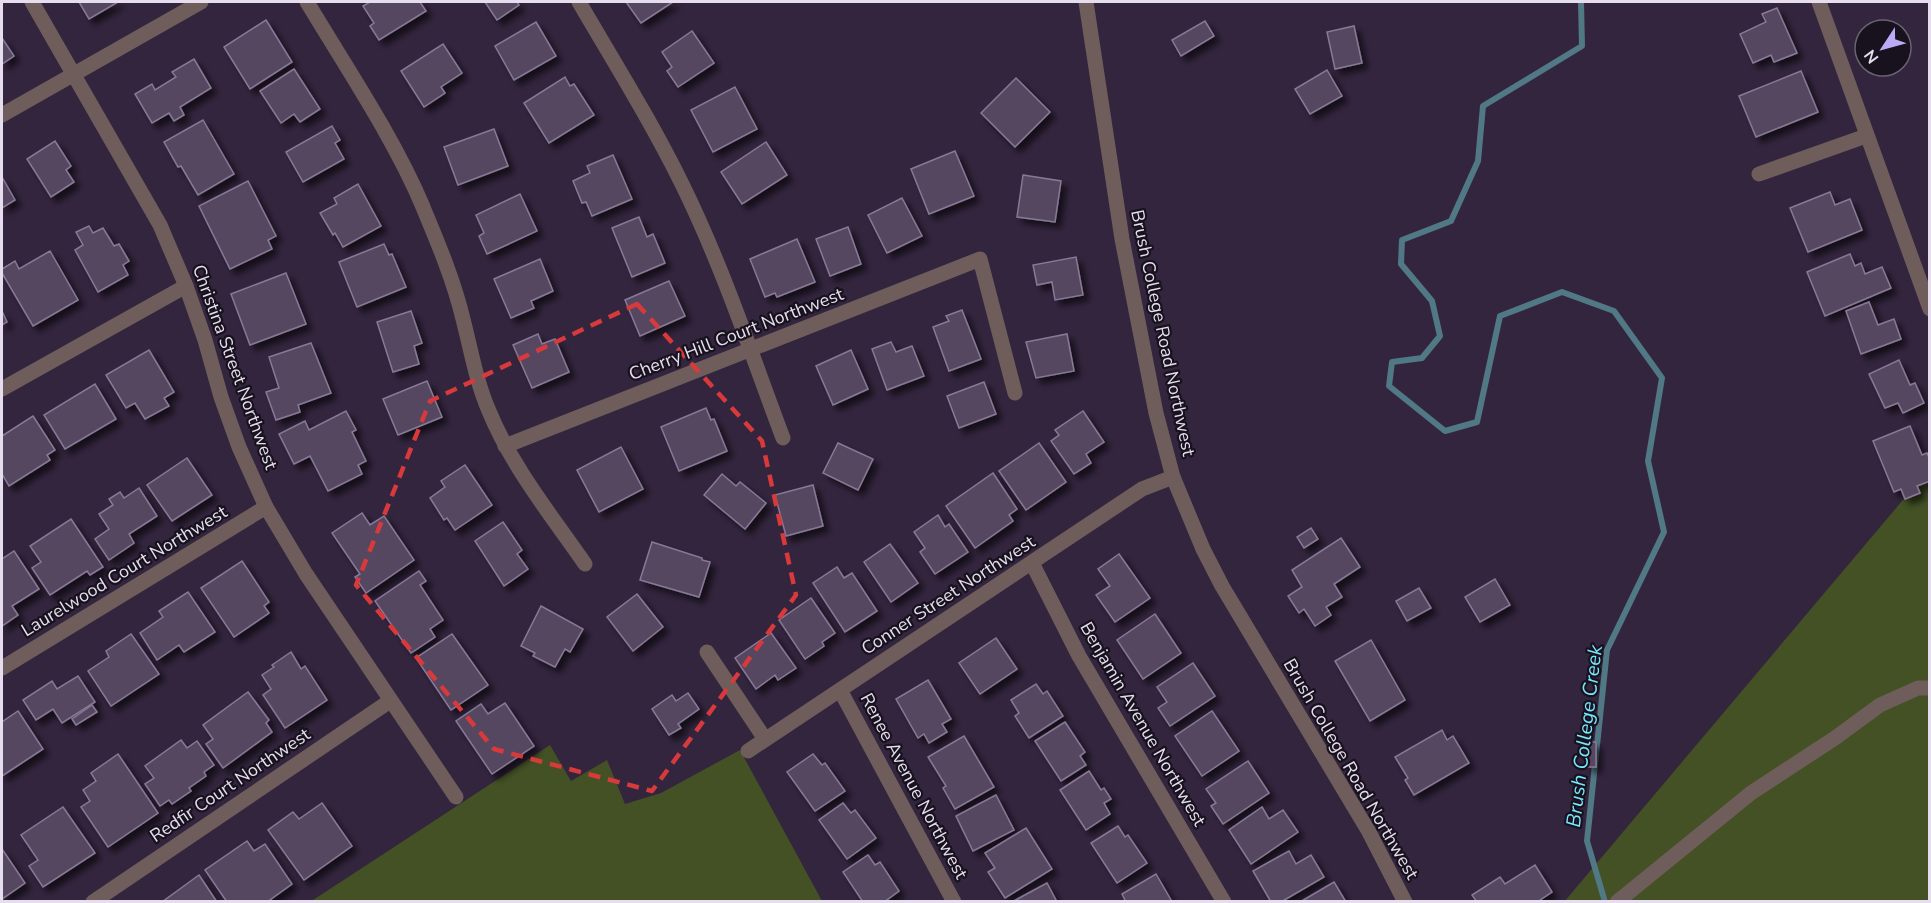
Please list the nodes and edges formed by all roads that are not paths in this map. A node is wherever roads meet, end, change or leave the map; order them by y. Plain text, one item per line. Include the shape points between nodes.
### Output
1 (32, 2) edge
2 (201, 2) edge
3 (307, 2) edge
4 (579, 2) edge
5 (1086, 2) edge
6 (1819, 2) edge
7 (75, 75) junction
8 (2, 115) edge
9 (1866, 136) junction
10 (1759, 174) dead end
11 (186, 286) junction
12 (1929, 309) edge
13 (750, 350) junction
14 (2, 389) edge
15 (1015, 393) dead end
16 (783, 438) dead end
17 (505, 446) junction
18 (1173, 477) junction
19 (266, 507) junction
20 (1032, 563) junction
21 (585, 564) dead end
22 (707, 652) dead end
23 (2, 668) edge
24 (1929, 688) edge
25 (840, 690) junction
26 (390, 701) junction
27 (765, 739) junction
28 (748, 751) dead end
29 (456, 797) dead end
30 (93, 902) edge
31 (954, 902) edge
32 (1224, 902) edge
33 (1405, 902) edge
34 (1617, 902) edge

1 - 7 street, Christina Street Northwest
2 - 7 street
3 - 17 street via 398,155 423,206 460,308 474,371
4 - 13 street via 682,185
5 - 18 street, Brush College Road Northwest via 1122,239
6 - 9 street
7 - 8 street
7 - 11 street, Christina Street Northwest via 160,225
9 - 10 street
9 - 12 street
11 - 14 street
11 - 19 street, Christina Street Northwest via 220,398
13 - 15 street, Cherry Hill Court Northwest via 980,259
13 - 16 street
13 - 17 street, Cherry Hill Court Northwest
17 - 21 street
18 - 20 street, Conner Street Northwest via 1142,489
18 - 33 street, Brush College Road Northwest via 1227,595 1369,832
19 - 23 street, Laurelwood Court Northwest
19 - 26 street, Christina Street Northwest
20 - 25 street, Conner Street Northwest
20 - 32 street, Benjamin Avenue Northwest via 1079,656
22 - 27 street
24 - 34 street via 1918,688 1880,705 1750,793
25 - 27 street, Conner Street Northwest
25 - 31 street, Renee Avenue Northwest
26 - 29 street, Christina Street Northwest
26 - 30 street, Redfir Court Northwest
27 - 28 street, Conner Street Northwest

